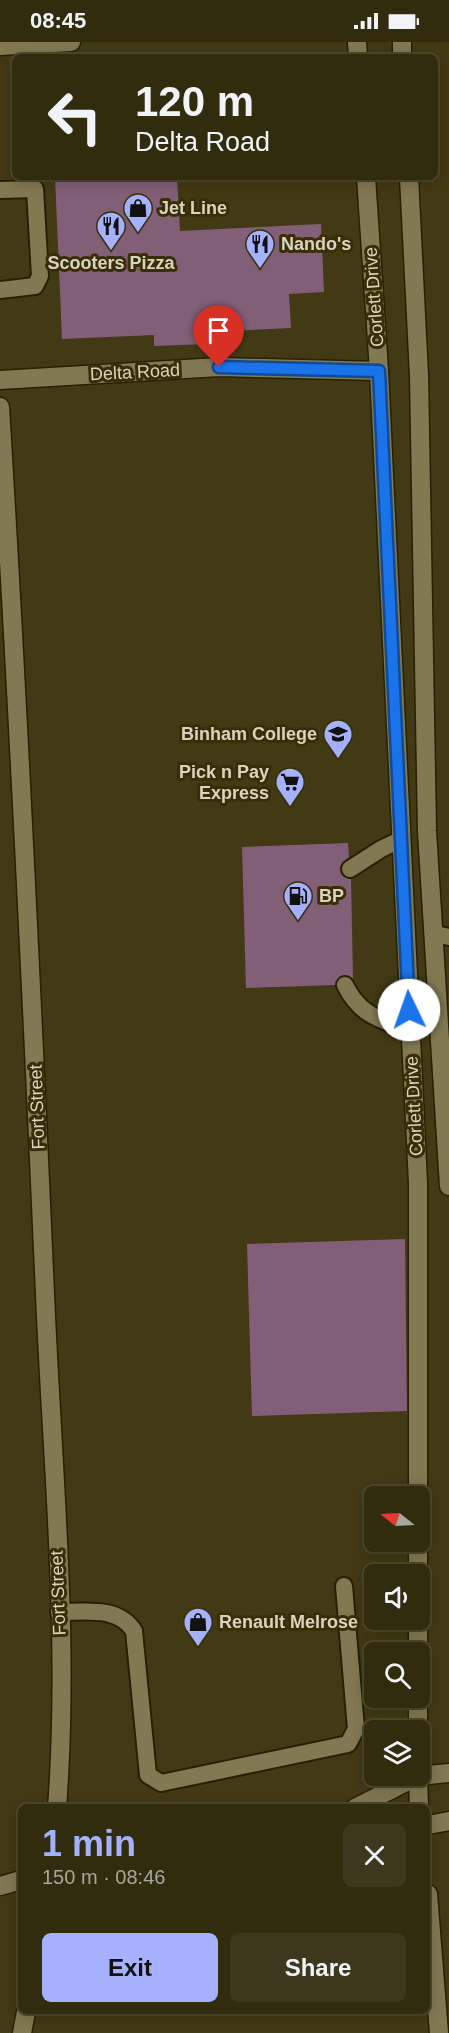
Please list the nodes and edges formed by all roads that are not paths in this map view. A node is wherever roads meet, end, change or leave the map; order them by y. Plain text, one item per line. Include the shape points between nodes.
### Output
1 (71, 42) edge
2 (357, 42) edge
3 (363, 42) edge
4 (0, 46) edge
5 (366, 180) edge
6 (409, 180) edge
7 (0, 190) edge
8 (0, 290) edge
9 (379, 371) junction
10 (0, 380) edge
11 (0, 407) edge
12 (400, 840) junction
13 (350, 869) dead end
14 (442, 935) edge
15 (345, 985) dead end
16 (443, 997) edge
17 (410, 1031) junction
18 (446, 1093) edge
19 (449, 1186) edge
20 (418, 1486) edge
21 (344, 1586) dead end
22 (59, 1612) junction
23 (449, 1773) edge
24 (430, 1775) edge
25 (398, 1786) edge
26 (418, 1786) edge
27 (57, 1804) edge
28 (363, 1804) edge
29 (419, 1804) edge
30 (449, 1821) edge
31 (430, 1825) edge
32 (18, 1882) edge
33 (0, 1886) edge
34 (430, 1919) edge
35 (26, 2014) edge
36 (22, 2033) edge
37 (439, 2033) edge

1 - 4 main road
2 - 3 main road
5 - 9 main road, Corlett Drive
6 - 14 main road, Corlett Drive via 419,375 427,831
7 - 8 lane via 35,189 40,276 34,286
9 - 10 main road, Delta Road via 219,367
9 - 12 main road, Corlett Drive
11 - 22 main road, Fort Street via 23,788
12 - 13 lane
12 - 17 main road, Corlett Drive
14 - 16 main road, Corlett Drive
15 - 17 lane via 364,1012
16 - 18 main road, Corlett Drive
17 - 20 main road, Corlett Drive via 418,1184
18 - 19 main road, Corlett Drive
21 - 22 lane via 356,1729 348,1744 161,1784 148,1775 134,1632 121,1617 102,1612
22 - 27 main road, Fort Street via 62,1739
23 - 24 main road
25 - 28 main road
26 - 29 main road
30 - 31 main road
32 - 33 main road
34 - 37 main road
35 - 36 main road

